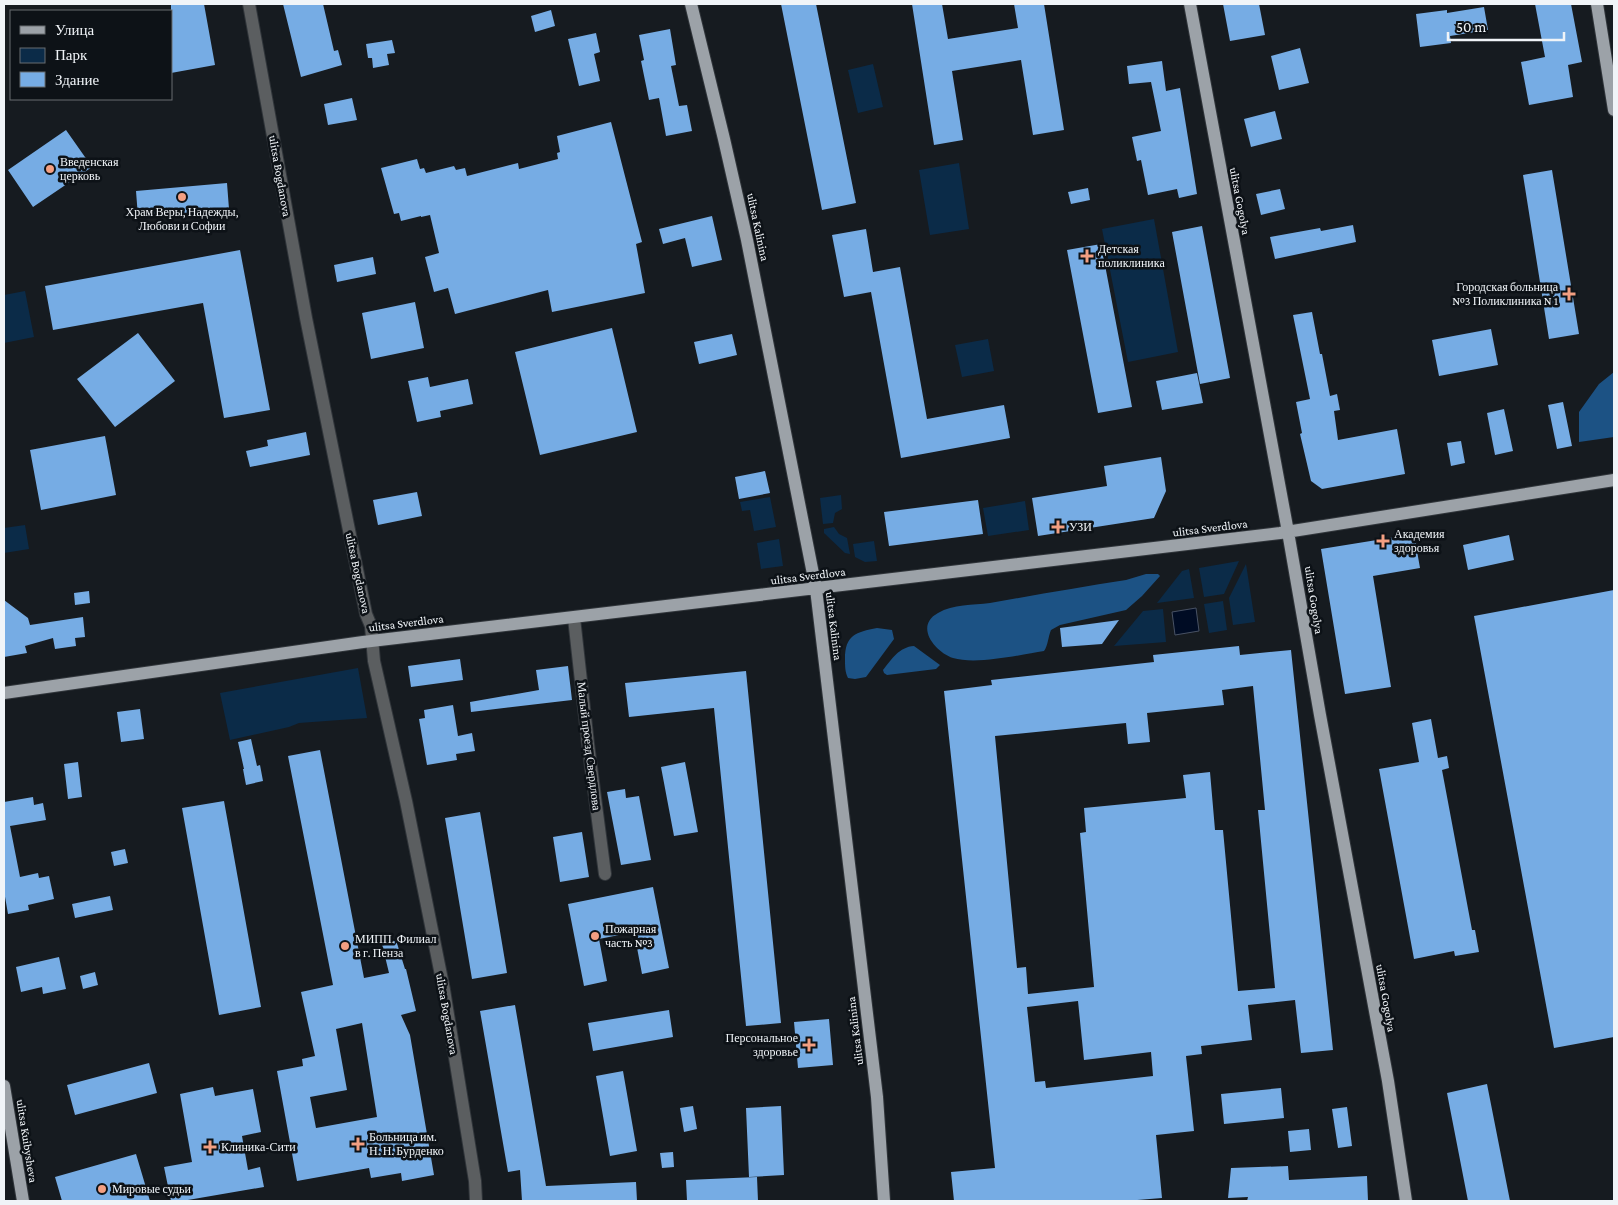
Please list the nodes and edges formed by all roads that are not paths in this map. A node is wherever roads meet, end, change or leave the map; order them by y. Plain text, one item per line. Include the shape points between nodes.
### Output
1 (249, 4) edge
2 (691, 4) edge
3 (1190, 4) edge
4 (1597, 4) edge
5 (1614, 110) edge
6 (1614, 480) edge
7 (1288, 532) junction
8 (816, 589) junction
9 (574, 618) junction
10 (371, 641) junction
11 (4, 693) edge
12 (605, 874) dead end
13 (4, 1086) edge
14 (23, 1201) edge
15 (476, 1201) edge
16 (884, 1201) edge
17 (1406, 1201) edge

1 - 10 street, ulitsa Bogdanova via 306,318 371,626
2 - 8 main road, ulitsa Kalinina via 747,240
3 - 7 main road, ulitsa Gogolya
4 - 5 main road
6 - 7 main road, ulitsa Sverdlova
7 - 8 main road, ulitsa Sverdlova
7 - 17 main road, ulitsa Gogolya via 1388,1081
8 - 9 main road, ulitsa Sverdlova
8 - 16 main road, ulitsa Kalinina via 877,1097
9 - 10 main road, ulitsa Sverdlova
9 - 12 street, Малый проезд Свердлова
10 - 11 main road, ulitsa Sverdlova
10 - 15 street, ulitsa Bogdanova via 444,990
13 - 14 main road, ulitsa Kuibysheva

